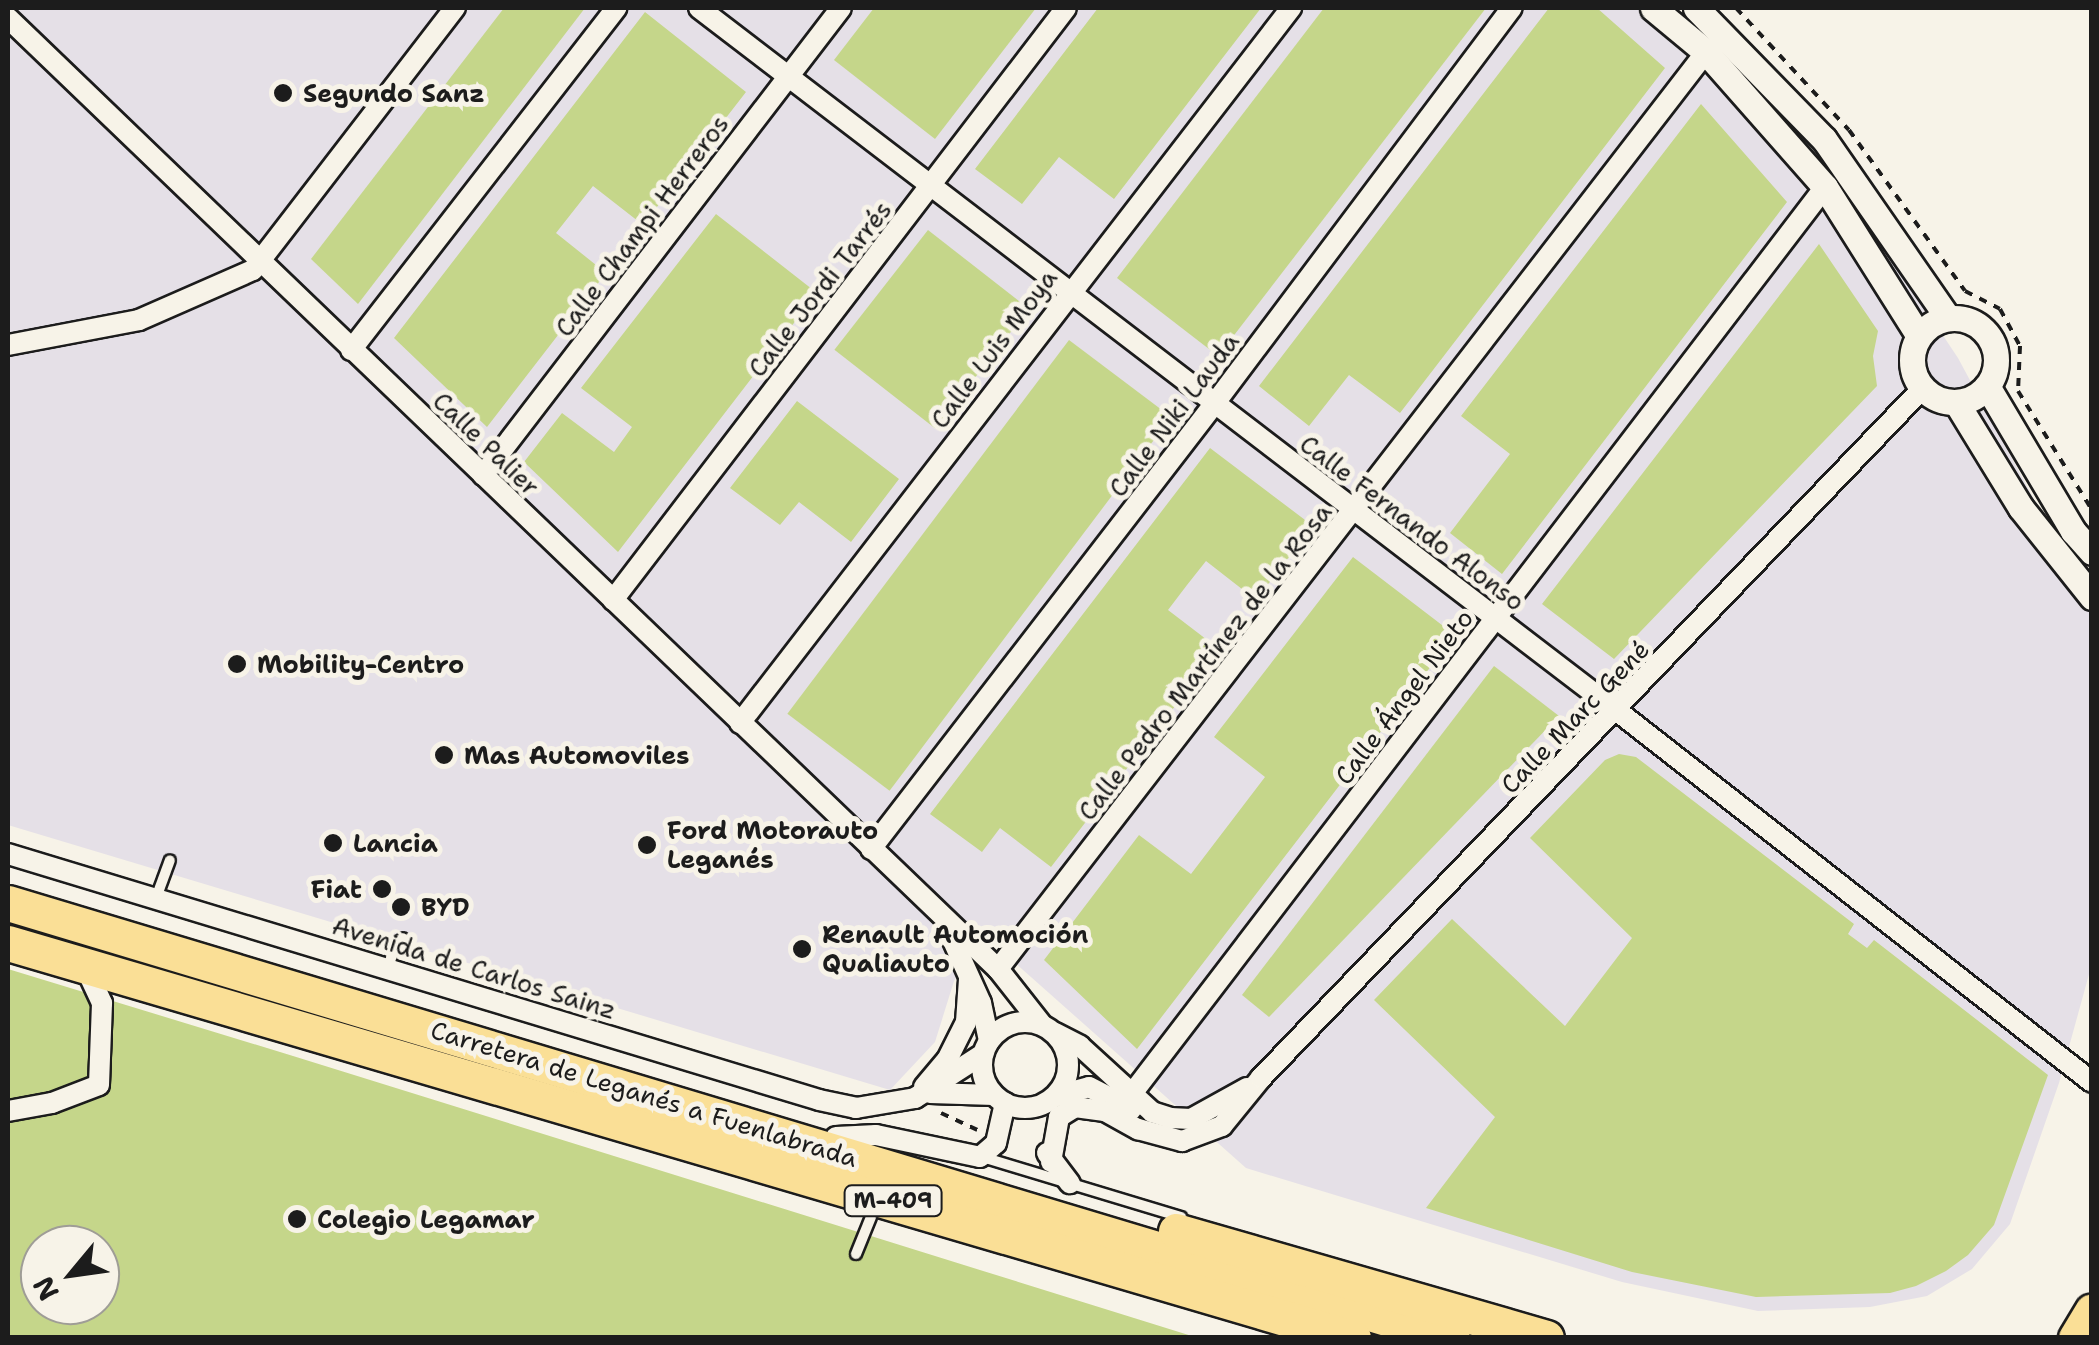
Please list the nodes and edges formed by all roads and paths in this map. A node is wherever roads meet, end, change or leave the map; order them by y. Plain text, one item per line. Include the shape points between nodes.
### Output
1 (455, 8) edge
2 (616, 8) edge
3 (699, 8) edge
4 (841, 8) edge
5 (1066, 8) edge
6 (1291, 8) edge
7 (1512, 8) edge
8 (1653, 8) edge
9 (1696, 8) edge
10 (8, 18) edge
11 (1706, 52) junction
12 (788, 76) junction
13 (931, 185) junction
14 (1824, 187) junction
15 (1912, 219) dead end
16 (261, 260) junction
17 (1069, 291) junction
18 (1948, 318) junction
19 (1920, 336) junction
20 (8, 345) edge
21 (351, 350) junction
22 (1987, 386) junction
23 (1923, 388) junction
24 (1956, 402) junction
25 (1215, 403) junction
26 (483, 475) junction
27 (1354, 510) junction
28 (2092, 510) edge
29 (2092, 552) edge
30 (2092, 597) edge
31 (613, 600) junction
32 (1496, 618) junction
33 (1616, 710) junction
34 (740, 723) junction
35 (871, 848) junction
36 (8, 854) edge
37 (170, 860) dead end
38 (156, 898) junction
39 (8, 903) edge
40 (932, 906) junction
41 (404, 938) dead end
42 (8, 943) edge
43 (84, 966) junction
44 (388, 968) junction
45 (998, 969) junction
46 (970, 972) junction
47 (1048, 1029) junction
48 (986, 1048) junction
49 (433, 1066) junction
50 (1261, 1078) junction
51 (2092, 1082) edge
52 (648, 1093) junction
53 (1131, 1095) junction
54 (922, 1096) junction
55 (1000, 1099) junction
56 (1050, 1100) junction
57 (8, 1111) edge
58 (1235, 1112) junction
59 (836, 1137) junction
60 (980, 1156) junction
61 (1051, 1162) junction
62 (1070, 1183) junction
63 (871, 1217) junction
64 (1194, 1221) dead end
65 (1298, 1252) dead end
66 (856, 1254) dead end
67 (1361, 1282) junction
68 (2092, 1311) edge
69 (1280, 1338) edge
70 (1354, 1338) edge
71 (1452, 1338) edge
72 (1546, 1338) edge
73 (2076, 1338) edge

1 - 16 street
2 - 21 street
3 - 12 street, Calle Fernando Alonso
4 - 12 street, Calle Champi Herreros
5 - 13 street, Calle Jordi Tarrés
6 - 17 street, Calle Luis Moya
7 - 25 street, Calle Niki Lauda
8 - 11 street
9 - 18 street via 1824,139
10 - 16 street, Calle Palier
11 - 14 street
11 - 27 street, Calle Pedro Martínez de la Rosa
12 - 13 street, Calle Fernando Alonso
12 - 26 street, Calle Champi Herreros
13 - 17 street, Calle Fernando Alonso
13 - 31 street, Calle Jordi Tarrés
14 - 19 street
14 - 32 street, Calle Ángel Nieto
15 - 28 path via 1965,291 2000,309 2013,328 2020,346 2018,391
16 - 20 street via 253,270 139,320
16 - 21 street, Calle Palier
17 - 25 street, Calle Fernando Alonso
17 - 34 street, Calle Luis Moya
18 - 19 street
18 - 22 street via 1976,324 1994,346
19 - 23 street via 1912,363
21 - 26 street, Calle Palier
22 - 24 street
22 - 29 street
23 - 24 street
23 - 33 street, Calle Marc Gené
24 - 30 street via 2021,508
25 - 27 street, Calle Fernando Alonso
25 - 35 street, Calle Niki Lauda
26 - 31 street, Calle Palier
27 - 32 street, Calle Fernando Alonso
27 - 45 street, Calle Pedro Martínez de la Rosa
31 - 34 street, Calle Palier
32 - 33 street, Calle Fernando Alonso
32 - 53 street, Calle Ángel Nieto
33 - 50 street, Calle Marc Gené
33 - 51 street, Calle Fernando Alonso
34 - 35 street, Calle Palier
35 - 40 street, Calle Palier
36 - 38 street, Avenida de Carlos Sainz
37 - 38 lane
38 - 44 street, Avenida de Carlos Sainz
39 - 52 highway, Carretera de Leganés a Fuenlabrada / M-409
40 - 45 street, Calle Palier
40 - 46 street, Calle Palier
41 - 44 lane
42 - 43 highway, Carretera de Leganés a Fuenlabrada / M-409
43 - 49 highway, Carretera de Leganés a Fuenlabrada / M-409
43 - 57 street via 102,1003 99,1086
44 - 54 street, Avenida de Carlos Sainz via 819,1100 856,1108
45 - 47 street, Calle Palier
46 - 48 street, Calle Palier
46 - 54 street via 966,1022
47 - 48 street via 1013,1023
47 - 53 street, Calle Palier via 1080,1046
47 - 56 street via 1068,1058 1064,1084
48 - 54 street, Avenida de Carlos Sainz
48 - 55 street via 982,1069
49 - 63 highway, M-409 via 538,1113
49 - 70 highway, Carretera de Leganés a Fuenlabrada / M-409
50 - 53 street, Calle Palier via 1191,1119 1152,1112
50 - 58 street
52 - 59 highway, M-409 via 710,1102
52 - 71 highway, Carretera de Leganés a Fuenlabrada / M-409
54 - 55 street, Avenida de Carlos Sainz via 967,1090
55 - 56 street via 1018,1108
55 - 60 street via 996,1143
56 - 58 street via 1089,1087 1165,1126 1194,1127
56 - 61 street via 1042,1144
58 - 61 street via 1212,1132 1182,1142 1138,1130 1105,1111 1074,1108 1059,1116
59 - 60 street via 876,1135
59 - 67 highway, M-409
60 - 62 lane
61 - 62 street
62 - 64 lane
63 - 66 lane
63 - 69 highway, M-409
65 - 67 lane
67 - 72 highway, M-409
68 - 73 highway

